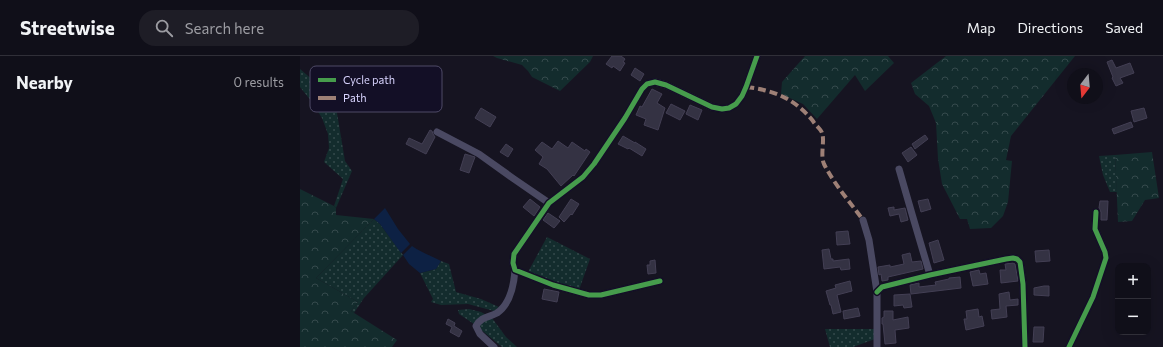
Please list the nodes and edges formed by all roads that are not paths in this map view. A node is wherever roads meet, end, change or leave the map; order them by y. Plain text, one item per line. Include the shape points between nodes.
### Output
1 (757, 56) edge
2 (437, 132) dead end
3 (898, 170) dead end
4 (549, 203) junction
5 (1096, 212) dead end
6 (863, 220) dead end
7 (515, 270) junction
8 (930, 275) junction
9 (660, 281) dead end
10 (877, 292) junction
11 (494, 347) edge
12 (877, 347) edge
13 (1025, 347) edge
14 (1069, 347) edge

1 - 4 street via 742,96 729,108 712,107 666,85 654,82 648,84 642,89 594,164 583,177
2 - 4 street via 479,154
3 - 8 street
4 - 7 street via 514,254
5 - 14 street via 1095,229 1106,258 1093,297
6 - 10 street via 869,240
7 - 9 street via 589,295 601,295
7 - 11 street via 514,282 506,301 497,312 479,321 476,326 480,334
8 - 10 street via 882,287
8 - 13 street via 1017,259 1020,262 1023,284
10 - 12 street

